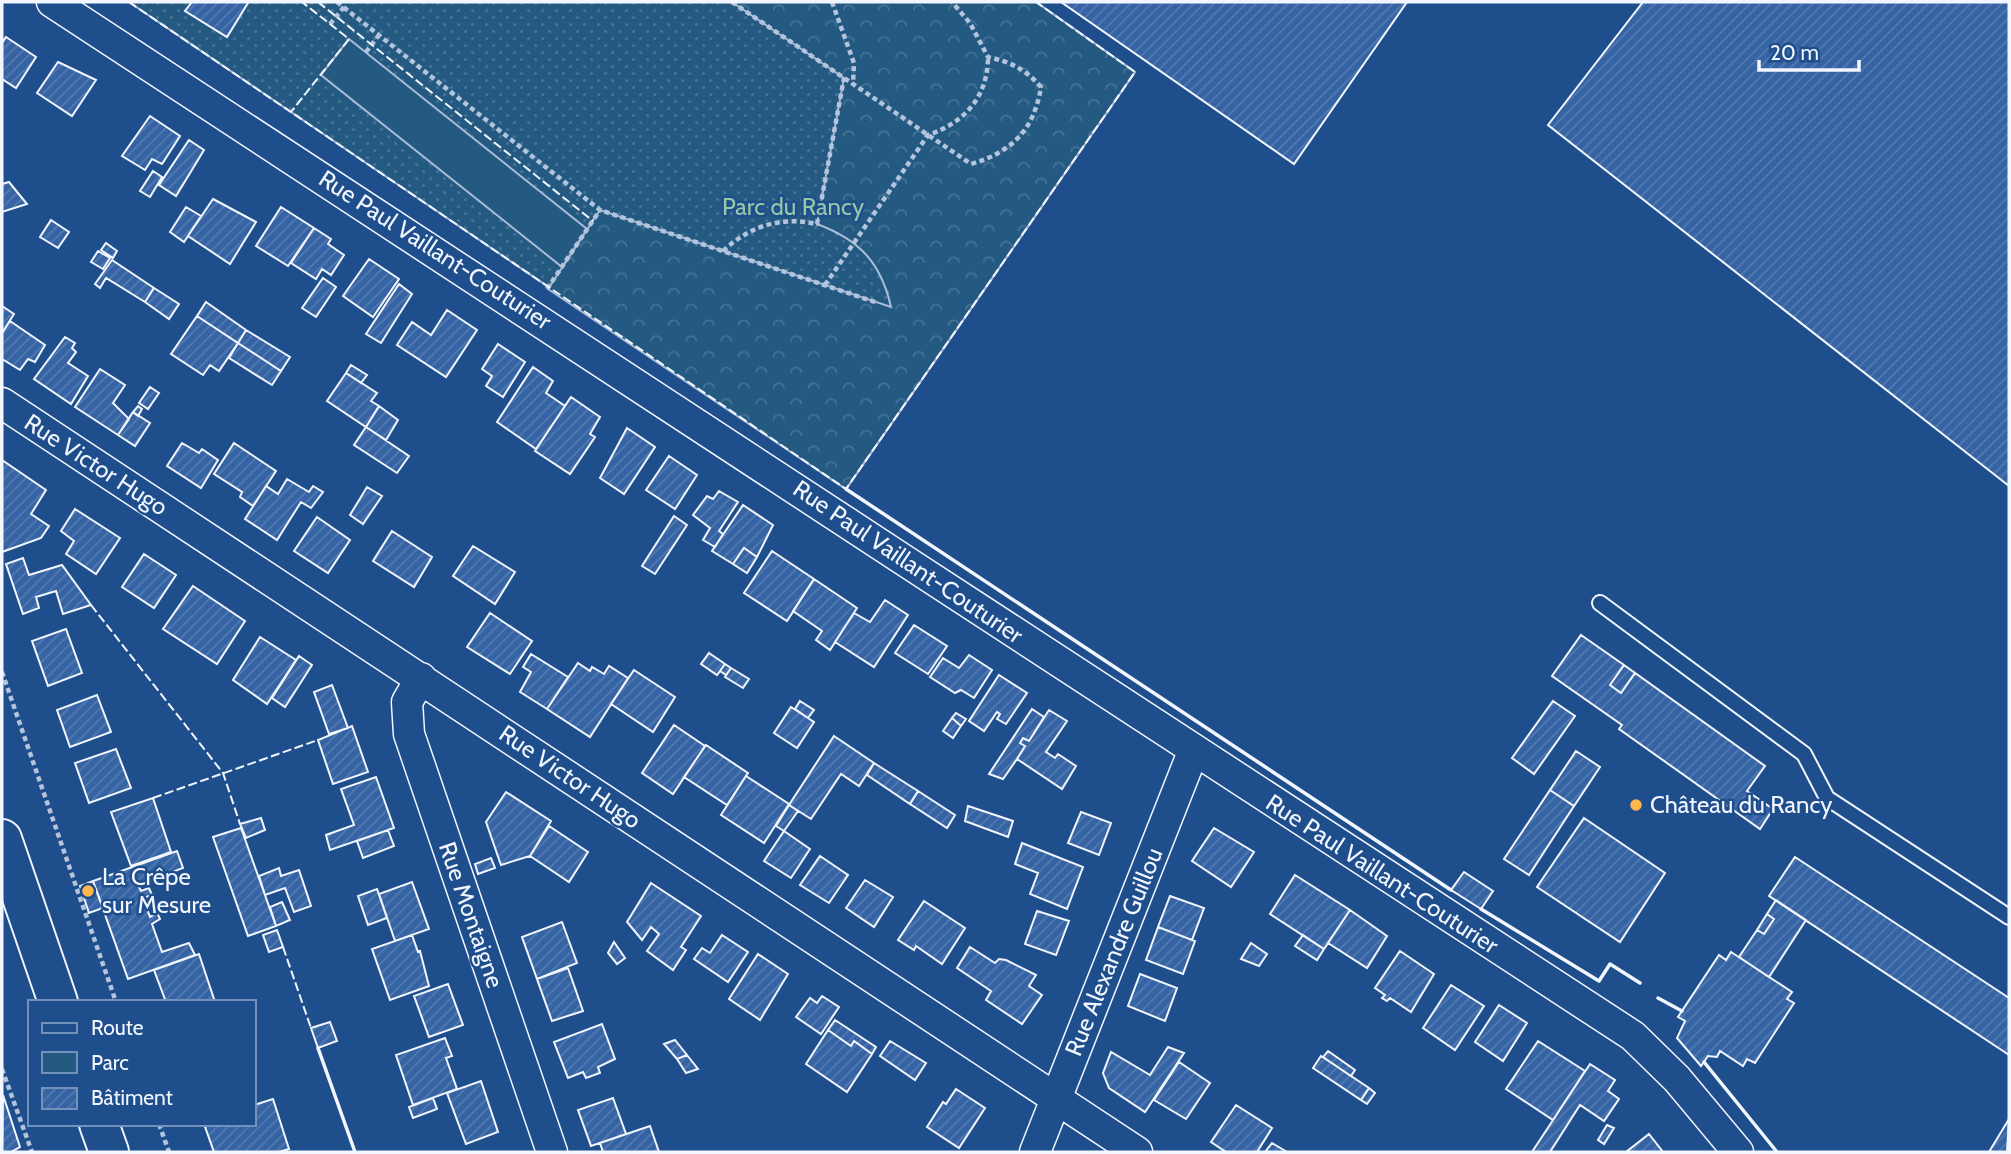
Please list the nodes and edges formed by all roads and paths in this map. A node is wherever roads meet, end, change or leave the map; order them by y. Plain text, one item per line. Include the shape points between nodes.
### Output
1 (52, 2) edge
2 (337, 2) edge
3 (732, 2) edge
4 (832, 2) edge
5 (952, 2) edge
6 (344, 7) junction
7 (330, 24) dead end
8 (379, 35) junction
9 (366, 52) dead end
10 (988, 57) junction
11 (844, 78) junction
12 (853, 84) junction
13 (928, 135) junction
14 (600, 210) junction
15 (723, 251) junction
16 (825, 285) junction
17 (542, 297) dead end
18 (878, 303) dead end
19 (2, 403) edge
20 (1600, 603) dead end
21 (2, 672) edge
22 (421, 678) junction
23 (1193, 752) junction
24 (2, 839) edge
25 (2009, 917) edge
26 (57, 1000) edge
27 (115, 1000) edge
28 (2, 1069) edge
29 (1056, 1100) junction
30 (100, 1126) edge
31 (160, 1126) edge
32 (32, 1152) edge
33 (109, 1152) edge
34 (169, 1152) edge
35 (552, 1152) edge
36 (1035, 1152) edge
37 (1137, 1152) edge
38 (1738, 1152) edge

1 - 23 street, Rue Paul Vaillant-Couturier via 531,312
2 - 6 path
3 - 11 path
4 - 12 path via 854,63
5 - 10 path via 970,23
6 - 7 path
6 - 8 path
8 - 9 path
8 - 14 path
10 - 13 path via 988,78 967,113 951,127
10 - 13 path via 1009,62 1041,87 1036,114 1021,135 997,157 971,164
11 - 12 path
11 - 15 path via 817,224 800,220 765,225
12 - 13 path
13 - 16 path
14 - 15 path
14 - 17 path
15 - 16 path
16 - 18 path
19 - 22 street, Rue Victor Hugo
20 - 25 lane via 1804,754 1827,798
21 - 27 path
22 - 29 street, Rue Victor Hugo
22 - 35 street, Rue Montaigne via 407,702 409,734
23 - 29 street, Rue Alexandre Guillou
23 - 38 street, Rue Paul Vaillant-Couturier via 1633,1036 1677,1079
24 - 26 main road
28 - 32 path
29 - 36 street, Rue Alexandre Guillou
29 - 37 street, Rue Victor Hugo
30 - 33 main road
31 - 34 path

